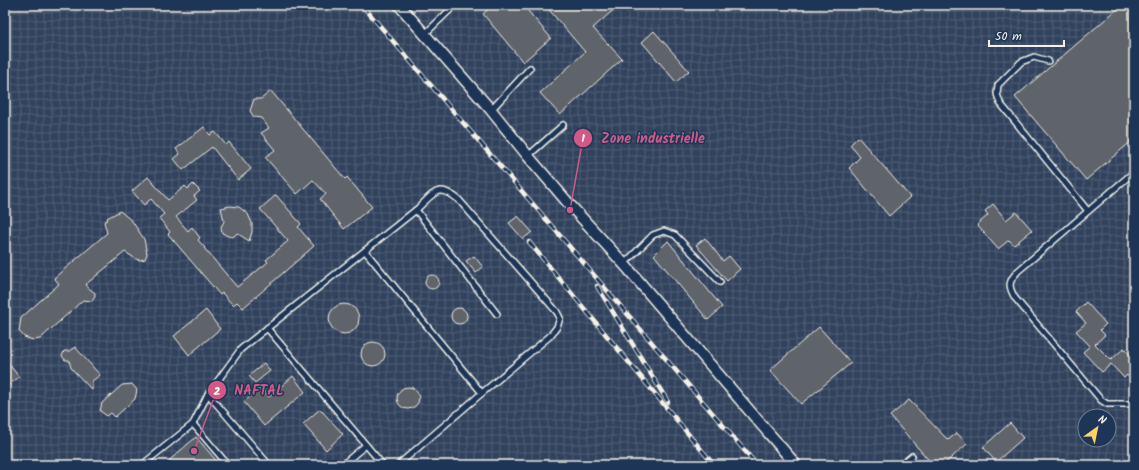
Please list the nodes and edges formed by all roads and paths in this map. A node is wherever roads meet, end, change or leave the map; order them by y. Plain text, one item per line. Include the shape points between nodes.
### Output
1 (399, 5) edge
2 (455, 5) edge
3 (424, 35) junction
4 (1048, 61) dead end
5 (530, 68) dead end
6 (491, 110) junction
7 (563, 125) dead end
8 (528, 156) junction
9 (1134, 172) edge
10 (416, 210) junction
11 (1088, 211) junction
12 (365, 251) junction
13 (624, 264) junction
14 (720, 282) dead end
15 (497, 314) dead end
16 (267, 328) junction
17 (482, 393) junction
18 (208, 394) junction
19 (1134, 404) edge
20 (193, 424) junction
21 (366, 445) junction
22 (912, 456) dead end
23 (142, 465) edge
24 (228, 465) edge
25 (269, 465) edge
26 (342, 465) edge
27 (383, 465) edge
28 (398, 465) edge
29 (796, 465) edge
30 (901, 465) edge

1 - 3 street
2 - 3 lane
3 - 6 street
4 - 11 lane via 1034,57 1021,62 998,85 997,94 1000,103
5 - 6 lane
6 - 8 street
7 - 8 lane
8 - 13 street
9 - 11 lane
10 - 12 lane
10 - 15 lane
10 - 17 lane via 436,192 450,192 560,318 550,336
11 - 19 lane via 1018,271 1010,280 1010,290 1102,400 1107,404
12 - 16 lane
12 - 17 lane
13 - 14 lane via 653,235 664,231 675,235
13 - 29 street
16 - 18 lane via 241,349
16 - 21 lane
17 - 28 lane
18 - 20 lane
18 - 25 lane
20 - 23 lane
20 - 24 lane
21 - 26 lane
21 - 27 lane
22 - 30 lane

